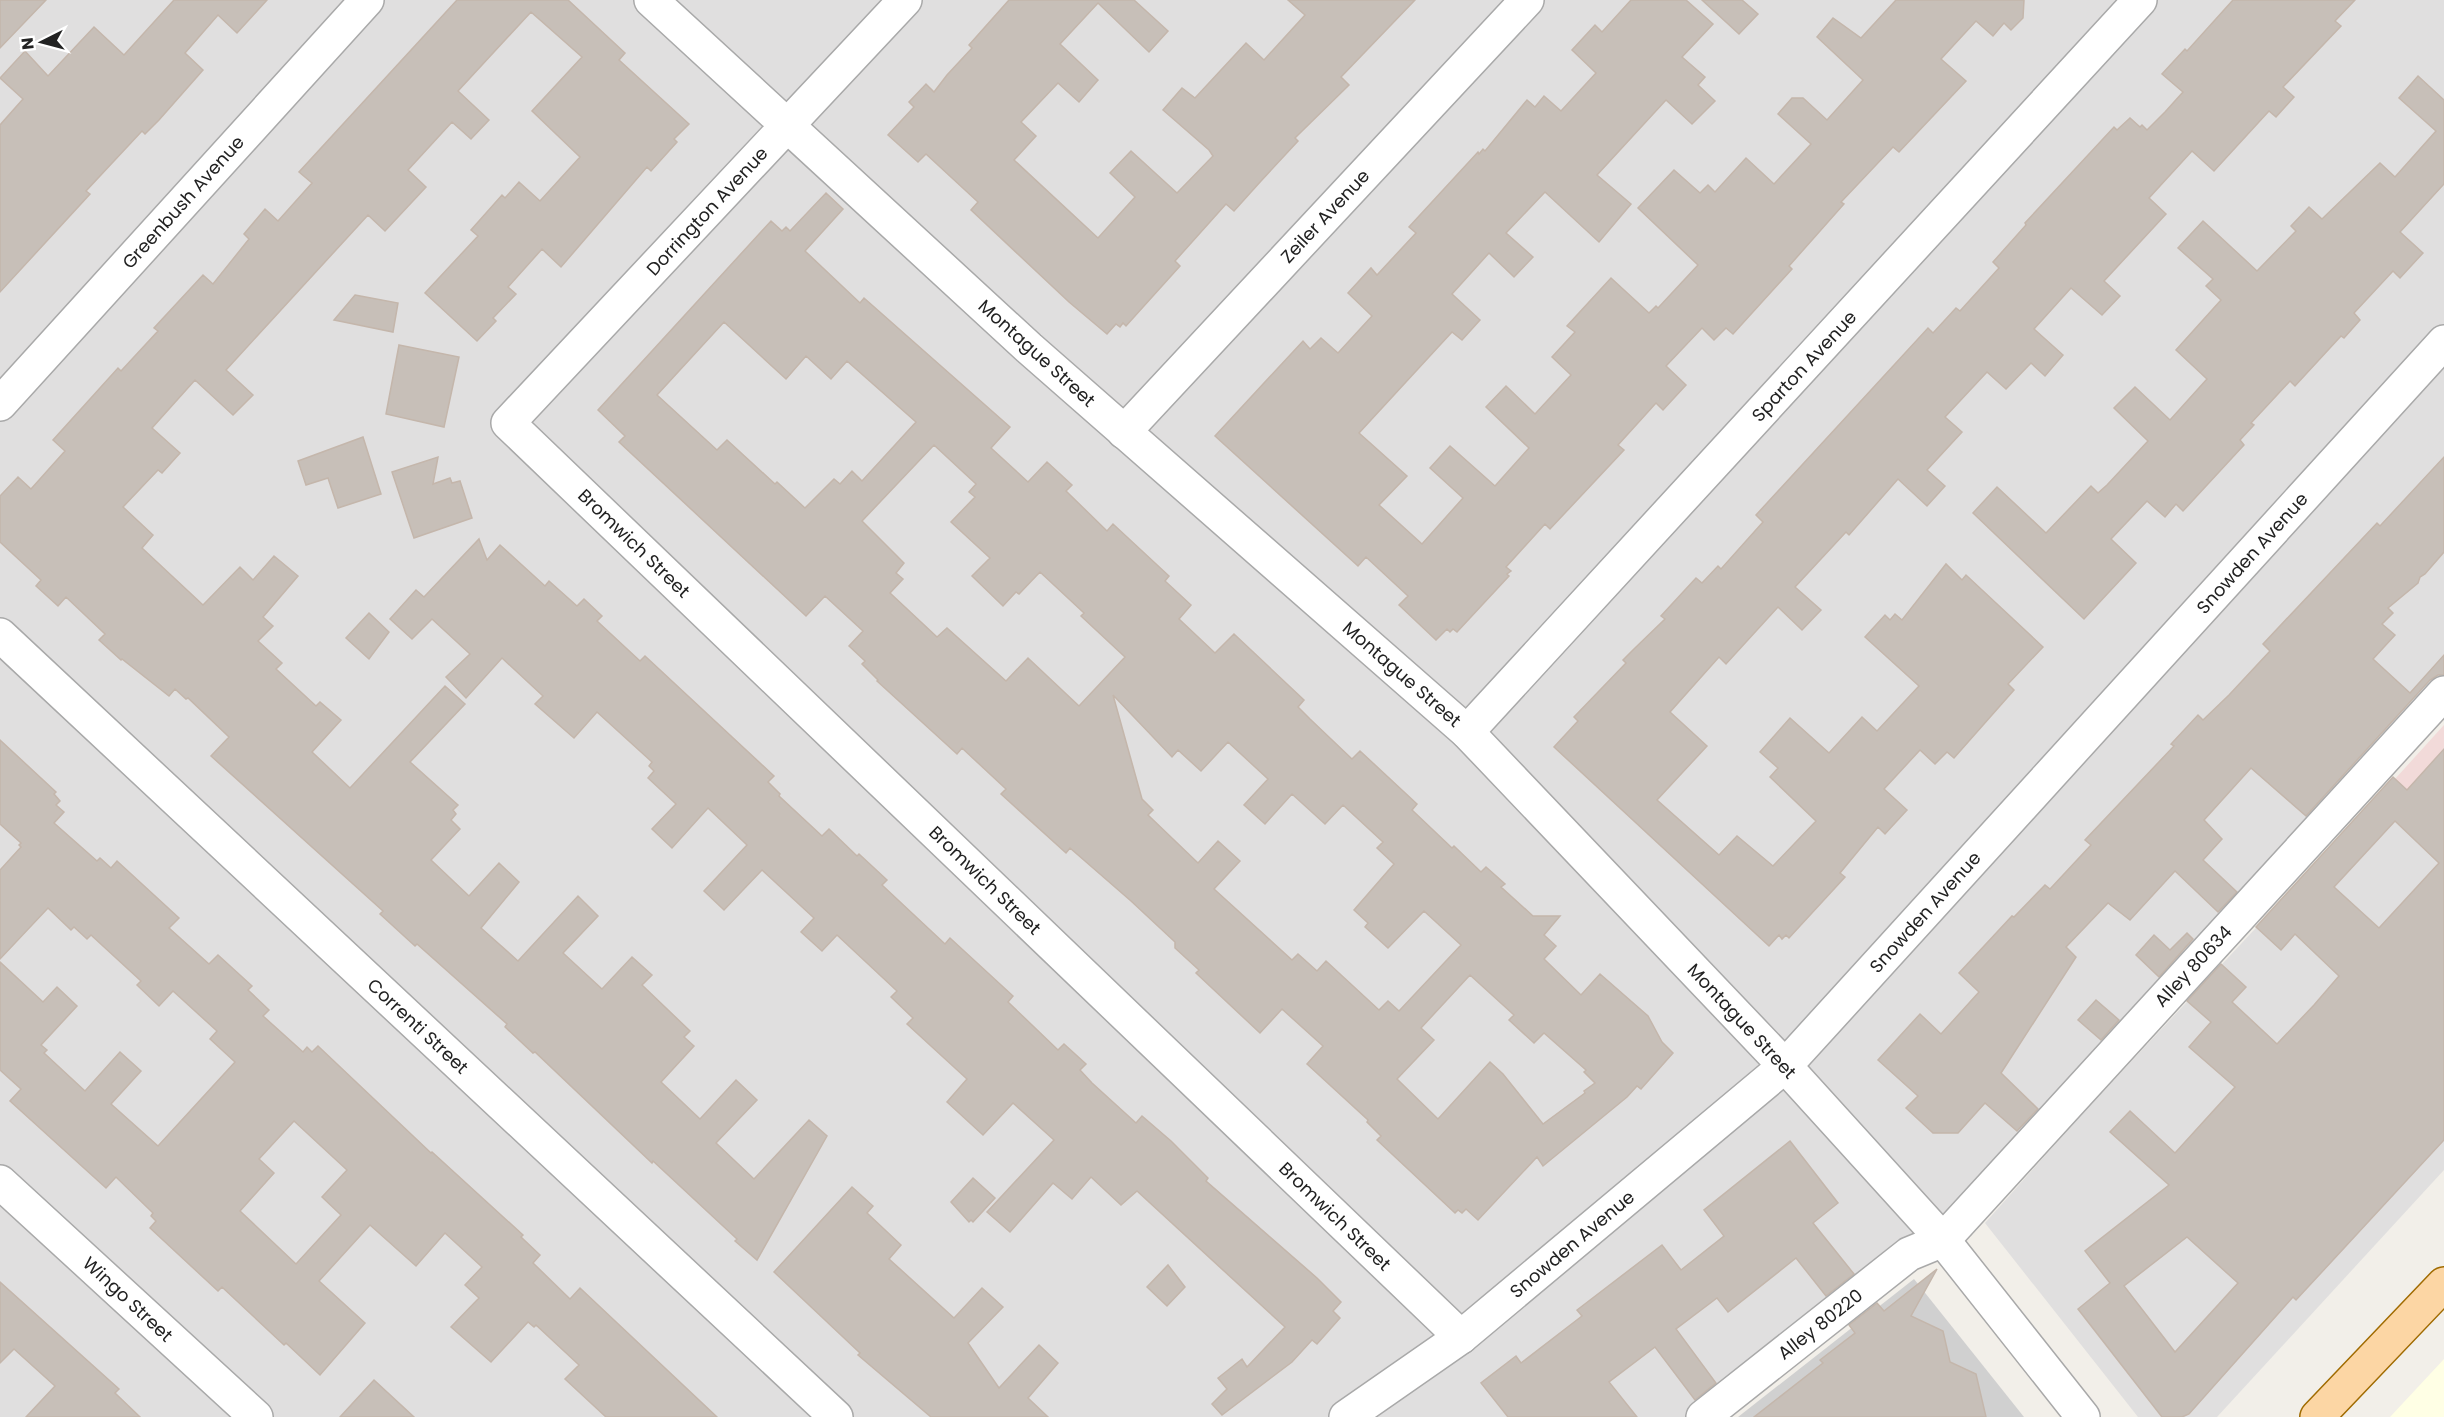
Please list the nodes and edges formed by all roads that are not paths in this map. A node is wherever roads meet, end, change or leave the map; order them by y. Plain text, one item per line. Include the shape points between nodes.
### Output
1 (367, 0) edge
2 (651, 0) edge
3 (905, 0) edge
4 (1527, 0) edge
5 (2140, 0) edge
6 (788, 125) junction
7 (2444, 342) edge
8 (0, 404) edge
9 (508, 423) joint
10 (1124, 432) junction
11 (0, 635) edge
12 (2444, 693) edge
13 (1467, 732) junction
14 (1785, 1066) junction
15 (0, 1182) edge
16 (1943, 1240) junction
17 (2444, 1284) edge
18 (1461, 1337) junction
19 (256, 1417) edge
20 (836, 1417) edge
21 (1346, 1417) edge
22 (1703, 1417) edge
23 (2083, 1417) edge
24 (2317, 1417) edge

1 - 8 street, Greenbush Avenue
2 - 6 street, Montague Street
3 - 6 street, Dorrington Avenue
4 - 10 street, Zeiler Avenue
5 - 13 street, Sparton Avenue
6 - 9 street, Dorrington Avenue
6 - 10 street, Montague Street
7 - 14 street, Snowden Avenue
9 - 18 street, Bromwich Street
10 - 13 street, Montague Street
11 - 20 street, Correnti Street
12 - 16 street, Alley 80634
13 - 14 street, Montague Street
14 - 16 street, Montague Street
14 - 18 street, Snowden Avenue
15 - 19 street, Wingo Street
16 - 22 street, Alley 80220 via 1909,1254
16 - 23 street, Montague Street
17 - 24 main road
18 - 21 street, Snowden Avenue

